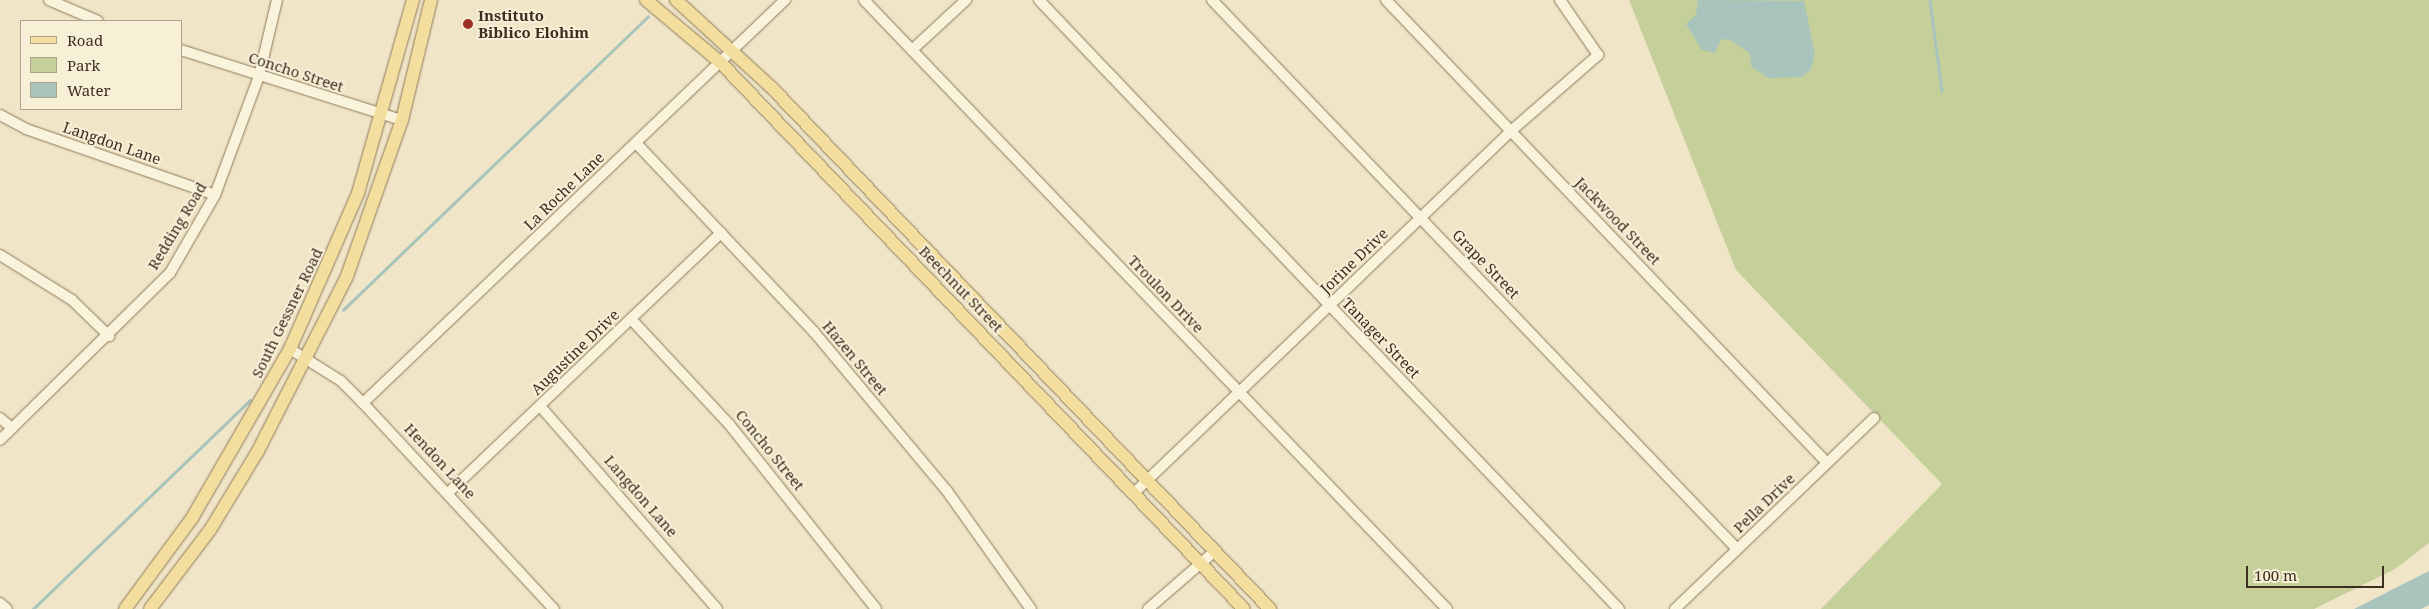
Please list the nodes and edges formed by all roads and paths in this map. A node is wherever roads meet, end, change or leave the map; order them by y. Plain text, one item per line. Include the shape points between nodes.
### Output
1 (49, 0) edge
2 (277, 0) edge
3 (413, 0) edge
4 (431, 0) edge
5 (646, 0) edge
6 (676, 0) edge
7 (785, 0) edge
8 (864, 0) edge
9 (966, 0) edge
10 (1039, 0) edge
11 (1212, 0) edge
12 (1386, 0) edge
13 (1560, 0) edge
14 (96, 20) edge
15 (182, 50) edge
16 (733, 50) junction
17 (912, 50) junction
18 (720, 62) junction
19 (259, 76) junction
20 (0, 115) edge
21 (383, 115) junction
22 (402, 120) junction
23 (1511, 131) junction
24 (636, 143) junction
25 (865, 185) junction
26 (215, 195) junction
27 (851, 198) junction
28 (1421, 218) junction
29 (721, 233) junction
30 (0, 255) edge
31 (1330, 305) junction
32 (631, 319) junction
33 (109, 336) junction
34 (1014, 340) junction
35 (290, 349) junction
36 (1000, 353) junction
37 (308, 360) junction
38 (1238, 392) junction
39 (363, 403) junction
40 (540, 406) junction
41 (0, 418) edge
42 (1874, 418) dead end
43 (12, 428) junction
44 (0, 440) edge
45 (1827, 463) junction
46 (1148, 480) junction
47 (449, 492) junction
48 (1134, 493) junction
49 (192, 518) junction
50 (210, 530) junction
51 (1737, 549) junction
52 (1215, 551) junction
53 (1201, 564) junction
54 (0, 603) edge
55 (7, 609) edge
56 (125, 609) edge
57 (150, 609) edge
58 (554, 609) edge
59 (717, 609) edge
60 (876, 609) edge
61 (1031, 609) edge
62 (1148, 609) edge
63 (1244, 609) edge
64 (1270, 609) edge
65 (1447, 609) edge
66 (1619, 609) edge
67 (1675, 609) edge

1 - 14 street
2 - 19 street, Redding Road
3 - 21 main road, South Gessner Road
4 - 22 main road
5 - 18 main road, Beechnut Street
6 - 16 main road, Beechnut Street
7 - 16 street, La Roche Lane
8 - 17 street, Troulon Drive
9 - 17 street
10 - 31 street, Tanager Street
11 - 28 street, Grape Street
12 - 23 street, Jackwood Street
13 - 23 street, Jorine Drive via 1598,55
15 - 19 street, Concho Street
16 - 18 street, La Roche Lane
16 - 25 main road, Beechnut Street
17 - 38 street, Troulon Drive
18 - 24 street, La Roche Lane
18 - 27 main road, Beechnut Street
19 - 21 street, Concho Street
19 - 26 street, Redding Road
20 - 26 street, Langdon Lane via 26,129
21 - 22 street, Concho Street
21 - 35 main road, South Gessner Road via 338,243
22 - 37 main road via 347,276
23 - 28 street, Jorine Drive
23 - 45 street, Jackwood Street
24 - 29 street, Hazen Street
24 - 39 street, La Roche Lane
25 - 27 main road
25 - 34 main road, Beechnut Street
26 - 33 street, Redding Road via 170,273
27 - 36 main road, Beechnut Street
28 - 31 street, Jorine Drive
28 - 51 street, Grape Street
29 - 32 street, Augustine Drive
29 - 61 street, Hazen Street via 814,332 940,484
30 - 33 street via 72,300
31 - 38 street, Jorine Drive
31 - 66 street, Tanager Street
32 - 40 street, Augustine Drive
32 - 60 street, Concho Street via 730,424
33 - 43 street, Redding Road
34 - 36 main road
34 - 46 main road, Beechnut Street
35 - 37 street, Hendon Lane
35 - 49 main road, South Gessner Road
36 - 48 main road, Beechnut Street
37 - 39 street, Hendon Lane via 340,380
37 - 50 main road
38 - 46 street, Jorine Drive
38 - 65 street, Troulon Drive
39 - 47 street, Hendon Lane
40 - 47 street, Augustine Drive
40 - 59 street, Langdon Lane
41 - 43 street
42 - 45 street, Pella Drive
43 - 44 street, Redding Road
45 - 51 street, Pella Drive
46 - 48 street, Jorine Drive
46 - 52 main road, Beechnut Street
47 - 58 street, Hendon Lane
48 - 53 main road, Beechnut Street
49 - 50 main road
49 - 56 main road, South Gessner Road
50 - 57 main road
51 - 67 street, Pella Drive
52 - 53 street
52 - 64 main road, Beechnut Street
53 - 62 street
53 - 63 main road, Beechnut Street
54 - 55 street

